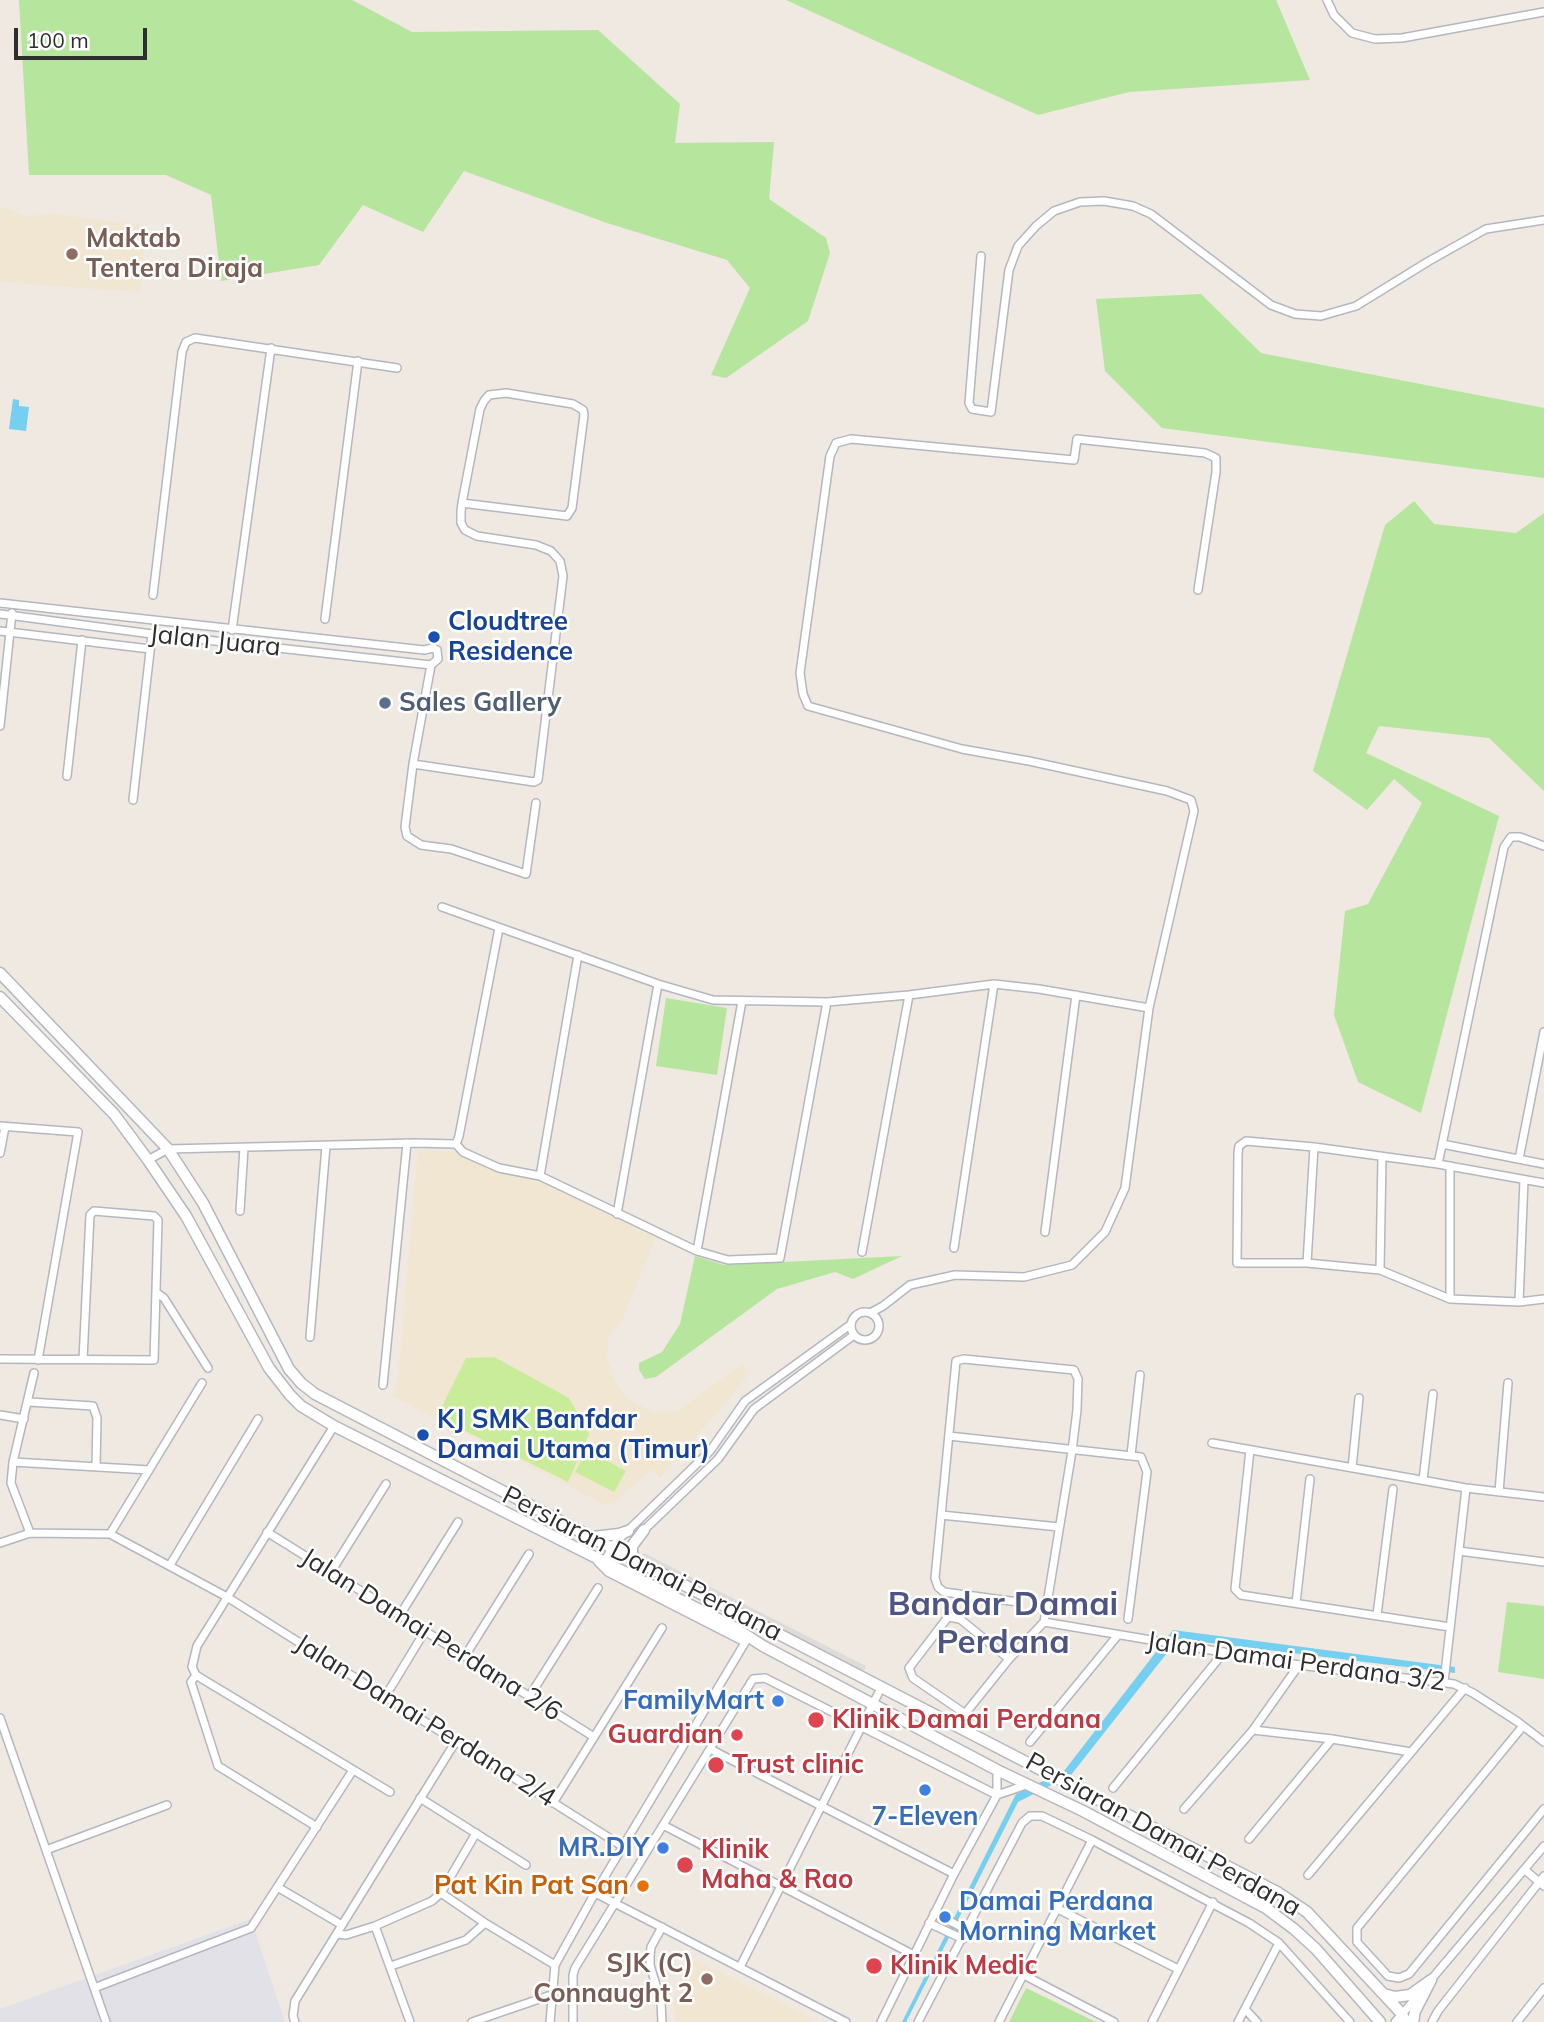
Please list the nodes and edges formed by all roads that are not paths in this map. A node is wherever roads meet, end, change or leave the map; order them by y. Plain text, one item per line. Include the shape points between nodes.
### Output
1 (1327, 0) edge
2 (1544, 12) edge
3 (1544, 220) edge
4 (981, 256) dead end
5 (271, 348) junction
6 (358, 361) junction
7 (397, 368) dead end
8 (462, 503) junction
9 (1198, 590) dead end
10 (153, 595) dead end
11 (0, 603) edge
12 (13, 605) junction
13 (0, 614) edge
14 (12, 616) junction
15 (325, 619) dead end
16 (232, 629) junction
17 (0, 631) edge
18 (9, 632) junction
19 (152, 634) junction
20 (82, 640) junction
21 (149, 649) junction
22 (424, 650) junction
23 (431, 665) junction
24 (0, 726) edge
25 (413, 764) junction
26 (67, 776) dead end
27 (133, 800) dead end
28 (536, 803) dead end
29 (1544, 846) edge
30 (442, 908) dead end
31 (499, 928) junction
32 (578, 955) junction
33 (2, 979) edge
34 (657, 984) junction
35 (994, 984) junction
36 (909, 995) junction
37 (1076, 995) junction
38 (2, 1001) edge
39 (742, 1001) junction
40 (827, 1002) junction
41 (1149, 1009) junction
42 (1544, 1032) edge
43 (3, 1126) edge
44 (407, 1143) junction
45 (456, 1144) junction
46 (1442, 1144) junction
47 (326, 1146) junction
48 (1314, 1147) junction
49 (244, 1148) junction
50 (168, 1149) junction
51 (0, 1153) edge
52 (1382, 1157) junction
53 (1519, 1159) junction
54 (148, 1160) junction
55 (1438, 1164) junction
56 (1544, 1164) edge
57 (1450, 1166) junction
58 (540, 1177) junction
59 (1524, 1180) junction
60 (1544, 1183) edge
61 (240, 1211) dead end
62 (617, 1214) junction
63 (1045, 1232) dead end
64 (954, 1248) dead end
65 (697, 1251) junction
66 (862, 1252) dead end
67 (1307, 1263) junction
68 (1380, 1270) junction
69 (158, 1293) junction
70 (1450, 1298) junction
71 (1544, 1299) edge
72 (1519, 1302) junction
73 (883, 1306) junction
74 (870, 1312) junction
75 (878, 1321) junction
76 (850, 1325) junction
77 (854, 1335) junction
78 (310, 1337) dead end
79 (278, 1349) junction
80 (260, 1353) junction
81 (0, 1359) edge
82 (38, 1360) junction
83 (83, 1360) junction
84 (208, 1368) dead end
85 (34, 1373) dead end
86 (1140, 1375) dead end
87 (202, 1383) dead end
88 (1508, 1383) dead end
89 (383, 1385) dead end
90 (1433, 1394) dead end
91 (1359, 1398) dead end
92 (29, 1402) junction
93 (0, 1415) edge
94 (24, 1419) junction
95 (258, 1419) dead end
96 (334, 1426) junction
97 (948, 1436) junction
98 (1212, 1443) dead end
99 (1250, 1450) junction
100 (1072, 1451) junction
101 (1130, 1455) junction
102 (13, 1462) junction
103 (96, 1467) junction
104 (1352, 1468) junction
105 (149, 1470) junction
106 (1310, 1479) dead end
107 (1423, 1480) junction
108 (386, 1484) dead end
109 (1466, 1488) junction
110 (1393, 1489) dead end
111 (1499, 1492) junction
112 (1544, 1497) edge
113 (941, 1515) junction
114 (458, 1522) dead end
115 (1059, 1527) junction
116 (644, 1530) junction
117 (628, 1531) junction
118 (267, 1532) junction
119 (30, 1533) junction
120 (110, 1534) junction
121 (591, 1537) junction
122 (0, 1543) edge
123 (616, 1550) junction
124 (1460, 1551) junction
125 (529, 1554) dead end
126 (592, 1554) junction
127 (636, 1561) junction
128 (1544, 1562) edge
129 (609, 1563) junction
130 (170, 1565) junction
131 (331, 1572) junction
132 (598, 1588) dead end
133 (227, 1597) junction
134 (1018, 1602) dead end
135 (1296, 1603) junction
136 (400, 1615) junction
137 (1377, 1615) junction
138 (1128, 1619) dead end
139 (1044, 1622) junction
140 (1450, 1627) junction
141 (662, 1628) dead end
142 (425, 1631) junction
143 (1118, 1635) junction
144 (746, 1641) junction
145 (763, 1646) junction
146 (1224, 1652) junction
147 (465, 1656) junction
148 (1009, 1658) junction
149 (1299, 1665) junction
150 (194, 1671) junction
151 (1444, 1678) junction
152 (881, 1688) junction
153 (1465, 1688) junction
154 (385, 1697) junction
155 (530, 1697) junction
156 (874, 1704) junction
157 (964, 1713) junction
158 (0, 1718) edge
159 (956, 1725) junction
160 (863, 1726) junction
161 (1523, 1726) junction
162 (1253, 1730) junction
163 (594, 1737) junction
164 (1332, 1739) junction
165 (456, 1741) junction
166 (1030, 1742) dead end
167 (1544, 1742) edge
168 (710, 1749) junction
169 (1411, 1752) junction
170 (353, 1770) junction
171 (997, 1770) junction
172 (1028, 1785) junction
173 (1113, 1788) dead end
174 (390, 1792) dead end
175 (997, 1795) junction
176 (420, 1798) junction
177 (553, 1802) junction
178 (167, 1805) dead end
179 (822, 1806) junction
180 (1184, 1809) dead end
181 (1544, 1809) edge
182 (663, 1825) junction
183 (317, 1827) junction
184 (476, 1833) junction
185 (1249, 1839) dead end
186 (1092, 1840) junction
187 (622, 1846) junction
188 (1544, 1846) edge
189 (46, 1850) junction
190 (526, 1865) dead end
191 (1525, 1870) junction
192 (954, 1874) junction
193 (1308, 1875) dead end
194 (1542, 1881) edge
195 (781, 1886) junction
196 (279, 1888) junction
197 (441, 1893) junction
198 (594, 1893) junction
199 (1213, 1902) junction
200 (615, 1903) junction
201 (1056, 1908) junction
202 (934, 1913) junction
203 (485, 1923) junction
204 (929, 1923) junction
205 (342, 1925) junction
206 (375, 1926) junction
207 (662, 1927) junction
208 (964, 1929) junction
209 (337, 1934) junction
210 (959, 1937) junction
211 (1279, 1943) junction
212 (914, 1955) junction
213 (555, 1965) junction
214 (391, 1966) junction
215 (740, 1967) junction
216 (1178, 1969) junction
217 (1022, 1974) junction
218 (1431, 1980) junction
219 (94, 1988) junction
220 (1544, 1988) edge
221 (1384, 1994) junction
222 (551, 1995) junction
223 (1245, 2009) junction
224 (1401, 2019) edge
225 (106, 2022) edge
226 (295, 2022) edge
227 (410, 2022) edge
228 (472, 2022) edge
229 (550, 2022) edge
230 (573, 2022) edge
231 (662, 2022) edge
232 (846, 2022) edge
233 (881, 2022) edge
234 (918, 2022) edge
235 (999, 2022) edge
236 (1114, 2022) edge
237 (1152, 2022) edge
238 (1238, 2022) edge
239 (1257, 2022) edge
240 (1350, 2022) edge
241 (1380, 2022) edge
242 (1413, 2022) edge
243 (1432, 2022) edge
244 (1517, 2022) edge

1 - 2 street via 1352,33 1375,39
3 - 4 street via 1486,229 1356,306 1321,316 1295,314 1271,305 1142,210 1104,201 1080,202 1054,211 1018,246 1009,270 991,412 972,409 969,403
5 - 6 street
5 - 10 street via 195,338 186,342
5 - 16 street
6 - 7 street
6 - 15 street
8 - 8 street via 480,410 489,395 506,393 573,404 583,410 572,508 567,516
8 - 25 street via 461,523 466,530 488,539 536,545 560,561 563,576 539,777 534,782
9 - 41 street via 1216,472 1216,458 1205,453 1077,439 1074,460 851,439 836,443 830,456 800,673 808,706 962,749 1191,800 1191,828
11 - 12 street, Jalan Juara
12 - 14 street
12 - 16 street, Jalan Juara
13 - 14 street, Jalan Juara
14 - 18 street
14 - 19 street, Jalan Juara
16 - 22 street, Jalan Juara
17 - 18 street
18 - 20 street
18 - 24 street
19 - 21 street
19 - 23 street, Jalan Juara
20 - 21 street
20 - 26 street
21 - 27 street
22 - 23 street via 421,658
22 - 23 street via 437,650 438,659
23 - 25 street
25 - 28 street via 405,827 407,836 421,845 451,849 526,873
29 - 46 street via 1520,837 1506,841
30 - 31 street
31 - 32 street
31 - 45 street
32 - 34 street
32 - 58 street
33 - 50 main road, Persiaran Damai Perdana
34 - 39 street via 713,1000
34 - 62 street
35 - 36 street
35 - 37 street
35 - 64 street
36 - 40 street
36 - 66 street
37 - 41 street
37 - 63 street
38 - 54 main road, Persiaran Damai Perdana via 114,1114
39 - 40 street
39 - 65 street
40 - 65 street via 780,1258 729,1260
41 - 73 street via 1125,1188 1105,1232 1072,1265 1024,1277 955,1275 910,1285
42 - 53 street
43 - 51 street
43 - 82 street via 78,1132
44 - 45 street
44 - 47 street
44 - 89 street
45 - 58 street via 463,1152 499,1168
46 - 53 street
46 - 55 street
47 - 49 street
47 - 78 street
48 - 52 street
48 - 67 street
48 - 67 street via 1243,1142 1238,1153 1237,1263
49 - 50 street
49 - 61 street
50 - 54 street
50 - 79 main road, Persiaran Damai Perdana via 202,1203
52 - 55 street
52 - 68 street
53 - 56 street
54 - 80 main road, Persiaran Damai Perdana via 186,1216
55 - 57 street
57 - 59 street
57 - 70 street
58 - 62 street
59 - 60 street
59 - 72 street
62 - 65 street
67 - 68 street
68 - 70 street
69 - 83 street via 154,1360
69 - 83 street via 158,1220 94,1211 90,1215
69 - 84 street
70 - 72 street
71 - 72 street
73 - 74 street
73 - 75 street
74 - 75 street
74 - 76 street via 859,1313
75 - 77 street via 877,1334 870,1339
76 - 77 street
76 - 117 street via 746,1401 710,1451
77 - 116 street via 754,1409 718,1459
79 - 80 main road via 264,1343
79 - 121 main road, Persiaran Damai Perdana via 295,1377 315,1394
80 - 96 main road, Persiaran Damai Perdana via 301,1406
81 - 82 street
82 - 83 street
85 - 92 street
86 - 101 street
87 - 105 street
88 - 111 street
90 - 107 street
91 - 104 street
92 - 94 street
92 - 103 street via 88,1404 96,1411
93 - 94 street
94 - 102 street
95 - 130 street
96 - 118 street
96 - 126 main road, Persiaran Damai Perdana
97 - 100 street
97 - 100 street via 956,1361 1074,1370 1078,1380
97 - 113 street
98 - 99 street
99 - 104 street
99 - 135 street via 1236,1589 1241,1595
100 - 101 street
100 - 115 street
101 - 138 street via 1141,1457 1147,1472
102 - 103 street
102 - 119 street via 11,1483
103 - 105 street
104 - 107 street
105 - 120 street
106 - 135 street
107 - 109 street
108 - 131 street
109 - 111 street
109 - 124 street
110 - 137 street
111 - 112 street
113 - 115 street
113 - 134 street via 938,1587 944,1592
114 - 136 street
115 - 139 street
116 - 123 street
116 - 127 main road via 632,1546
117 - 121 main road
117 - 123 street
118 - 131 street, Jalan Damai Perdana 2/6
118 - 133 street
119 - 120 street
119 - 122 street
120 - 130 street, Jalan Damai Perdana 2/4
121 - 123 main road, Persiaran Damai Perdana
123 - 127 main road, Persiaran Damai Perdana
123 - 129 street
124 - 128 street
124 - 140 street
125 - 147 street
126 - 129 main road, Persiaran Damai Perdana
126 - 144 main road, Persiaran Damai Perdana via 609,1571
127 - 152 main road, Persiaran Damai Perdana
129 - 145 main road, Persiaran Damai Perdana
130 - 133 street, Jalan Damai Perdana 2/4
131 - 136 street, Jalan Damai Perdana 2/6
132 - 155 street
133 - 150 street via 197,1646
133 - 154 street, Jalan Damai Perdana 2/4
135 - 137 street
136 - 142 street, Jalan Damai Perdana 2/6
137 - 140 street
139 - 143 street, Jalan Damai Perdana 3/2
139 - 148 street
140 - 151 street
141 - 163 street
142 - 147 street, Jalan Damai Perdana 2/6
142 - 154 street
143 - 146 street, Jalan Damai Perdana 3/2
143 - 166 street
144 - 145 main road, Persiaran Damai Perdana
144 - 187 street
145 - 156 main road, Persiaran Damai Perdana
146 - 149 street, Jalan Damai Perdana 3/2
146 - 173 street
147 - 155 street, Jalan Damai Perdana 2/6
148 - 157 street
148 - 157 street via 960,1619 948,1617 909,1668 913,1678
149 - 151 street, Jalan Damai Perdana 3/2
149 - 162 street
150 - 170 street
150 - 183 street via 191,1682 218,1766
151 - 153 street, Jalan Damai Perdana 3/2
152 - 156 street
152 - 159 main road, Persiaran Damai Perdana
153 - 161 street, Jalan Damai Perdana 3/2
153 - 169 street
154 - 165 street, Jalan Damai Perdana 2/4
155 - 163 street, Jalan Damai Perdana 2/6
156 - 160 street
156 - 171 main road, Persiaran Damai Perdana
157 - 159 street
158 - 189 street
159 - 221 main road, Persiaran Damai Perdana via 1277,1892 1307,1912
160 - 168 street via 765,1678 753,1679
160 - 175 street
160 - 179 street
161 - 167 street, Jalan Damai Perdana 3/2
161 - 181 street via 1357,1928 1357,1941 1388,1976 1409,1974
162 - 164 street
162 - 180 street
163 - 177 street
164 - 169 street
164 - 185 street
165 - 176 street
165 - 177 street, Jalan Damai Perdana 2/4
168 - 179 street
168 - 182 street
169 - 193 street
170 - 174 street
170 - 183 street
171 - 172 main road, Persiaran Damai Perdana
171 - 175 street
172 - 175 street
172 - 241 main road, Persiaran Damai Perdana via 1266,1908 1316,1950
175 - 192 street
176 - 184 street
176 - 205 street
177 - 187 street, Jalan Damai Perdana 2/4
178 - 189 street
179 - 192 street
179 - 195 street
182 - 195 street
182 - 200 street
183 - 196 street
184 - 190 street
184 - 197 street
186 - 199 street
186 - 201 street
186 - 208 street via 1042,1816 1030,1816
187 - 198 street
188 - 191 street
189 - 219 street
191 - 194 street
191 - 218 street
192 - 202 street
194 - 243 street
195 - 212 street
195 - 215 street
196 - 205 street
196 - 219 street via 251,1928
197 - 203 street
197 - 206 street
198 - 200 street
198 - 213 street
199 - 211 street
199 - 216 street
200 - 207 street
200 - 230 street via 575,1968
201 - 216 street
201 - 217 street
202 - 204 street
202 - 208 street
203 - 213 street
203 - 214 street via 466,1940
204 - 210 street
204 - 212 street
205 - 209 street
206 - 209 street
206 - 214 street
207 - 215 street
207 - 231 street via 651,1947 650,1965
208 - 210 street
209 - 226 street via 295,2001
210 - 234 street
211 - 223 street
211 - 240 street
212 - 233 street
213 - 222 street
214 - 227 street
215 - 232 street
216 - 237 street
217 - 235 street
217 - 236 street
218 - 221 main road via 1410,1995
218 - 224 street
218 - 242 main road
219 - 225 street
220 - 244 street
221 - 224 main road, Persiaran Damai Perdana
222 - 228 street
222 - 229 street
223 - 238 street
223 - 239 street

